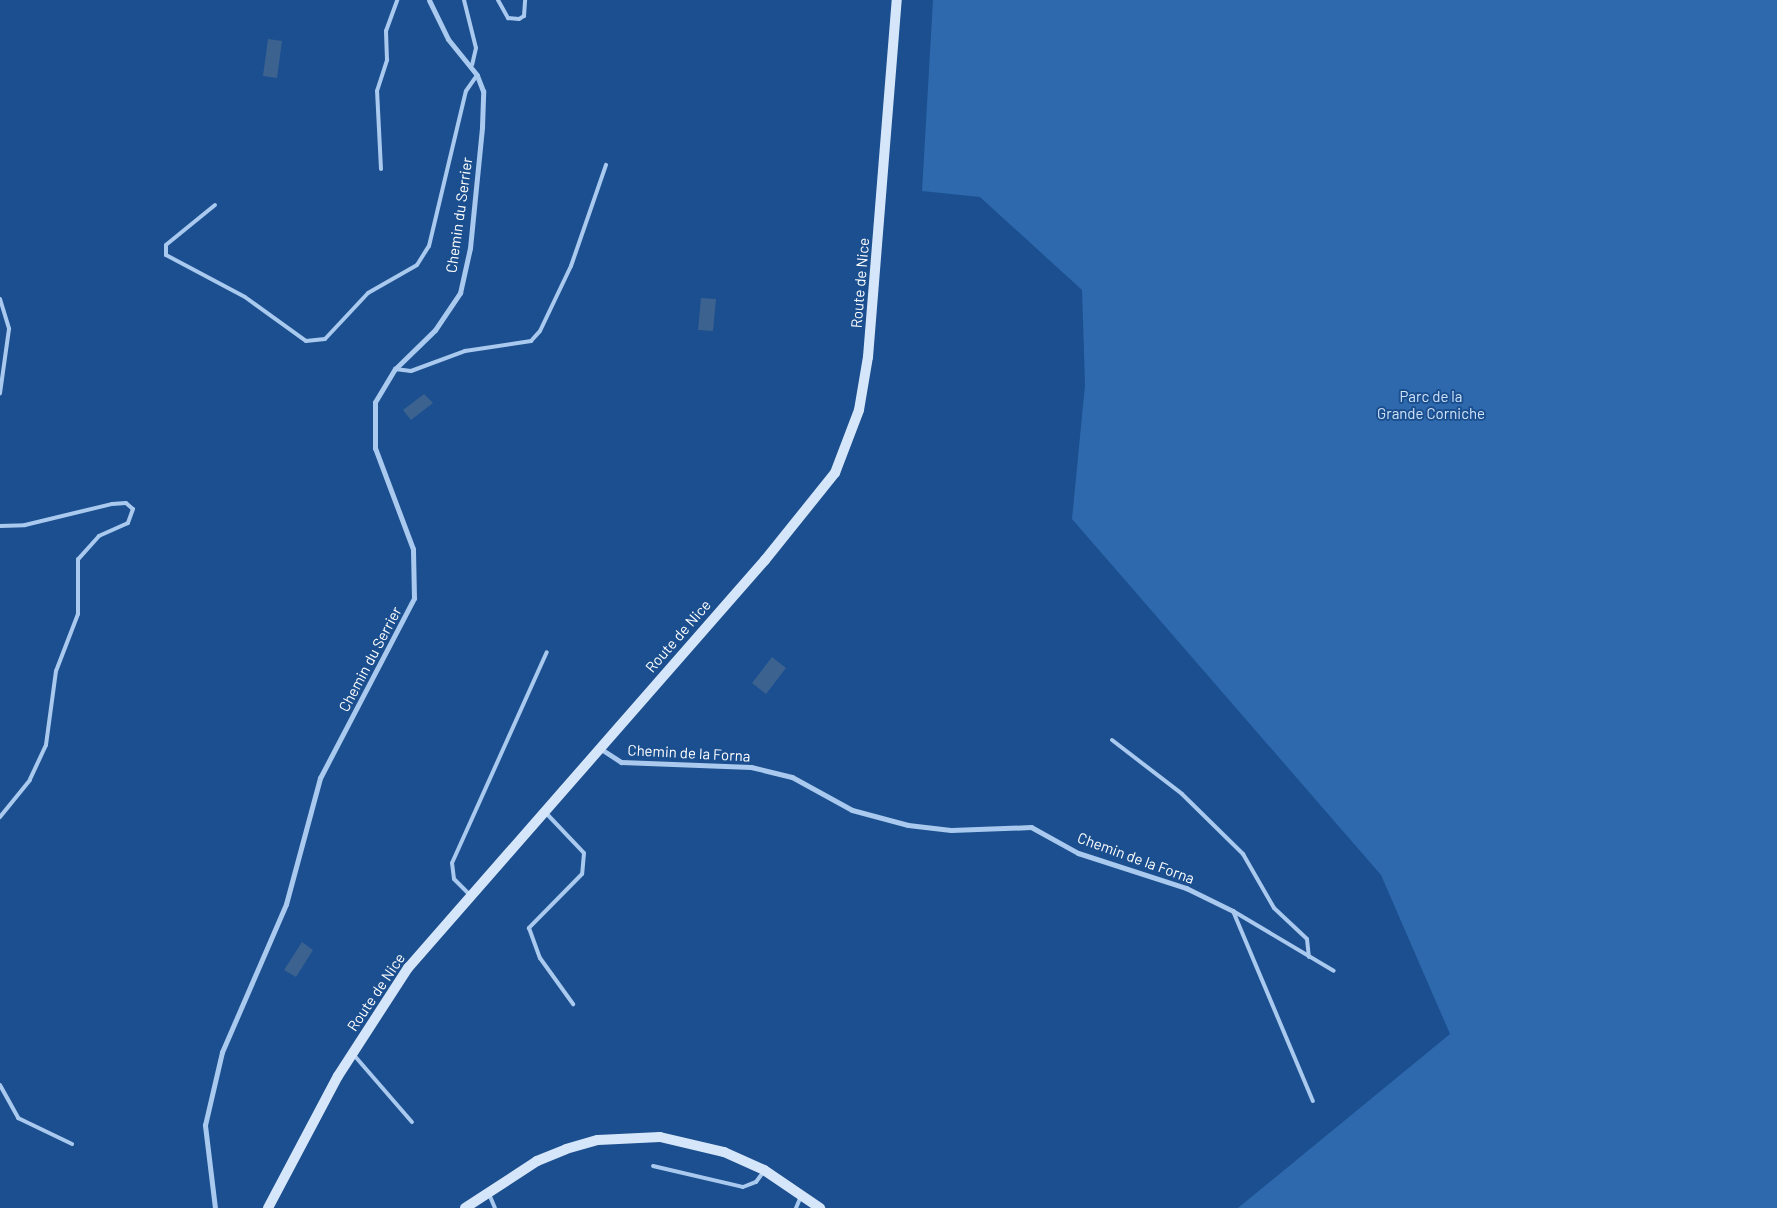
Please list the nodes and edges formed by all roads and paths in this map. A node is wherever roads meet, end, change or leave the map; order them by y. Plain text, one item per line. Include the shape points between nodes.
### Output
1 (397, 0) edge
2 (429, 0) edge
3 (464, 0) edge
4 (498, 0) edge
5 (526, 0) edge
6 (897, 0) edge
7 (472, 65) junction
8 (477, 74) junction
9 (606, 165) dead end
10 (381, 169) dead end
11 (215, 205) dead end
12 (0, 299) edge
13 (395, 369) junction
14 (0, 393) edge
15 (0, 526) edge
16 (547, 652) dead end
17 (1112, 740) dead end
18 (601, 749) junction
19 (546, 813) junction
20 (0, 817) edge
21 (473, 898) junction
22 (1233, 911) junction
23 (1309, 957) junction
24 (1334, 971) dead end
25 (573, 1004) dead end
26 (352, 1053) junction
27 (0, 1085) edge
28 (1313, 1101) dead end
29 (412, 1122) dead end
30 (72, 1144) dead end
31 (653, 1166) dead end
32 (764, 1170) junction
33 (488, 1193) junction
34 (802, 1195) junction
35 (215, 1208) edge
36 (268, 1208) edge
37 (465, 1208) edge
38 (495, 1208) edge
39 (796, 1208) edge
40 (820, 1208) edge

1 - 10 lane via 386,31 387,60 377,91
2 - 7 street, Chemin du Serrier via 448,39
3 - 7 lane via 476,48
4 - 5 lane via 508,18 519,19 524,16
6 - 18 main road, Route de Nice via 868,357 849,444 815,500
7 - 8 street, Chemin du Serrier
8 - 11 lane via 466,91 429,246 417,265 368,293 325,339 306,341 245,297 166,255 166,245
8 - 13 street, Chemin du Serrier via 483,91 482,127 470,248 460,293 435,330
9 - 13 lane via 571,266 540,331 531,341 466,351 411,371
12 - 14 lane via 9,329
13 - 35 street, Chemin du Serrier via 375,402 374,448 413,549 417,581 413,604 320,778 286,904 222,1052 205,1125
15 - 20 lane via 25,525 112,504 126,503 133,509 128,523 99,536 78,559 78,614 56,671 46,745 30,780
16 - 21 lane via 452,863 454,879
17 - 23 lane via 1182,794 1243,854 1274,908 1306,939
18 - 19 main road, Route de Nice
18 - 22 street, Chemin de la Forna via 621,762 751,767 792,778 852,810 908,826 951,830 1031,827 1078,853 1186,888
19 - 21 main road, Route de Nice
19 - 25 lane via 584,853 582,874 529,928 540,958
21 - 26 main road, Route de Nice via 408,968
22 - 23 lane, Chemin de la Forna
22 - 28 lane
23 - 24 lane, Chemin de la Forna
26 - 29 lane
26 - 36 main road, Route de Nice
27 - 30 lane via 18,1118
31 - 32 lane via 743,1187 756,1182
32 - 33 main road via 692,1141 629,1137 598,1140 544,1158
32 - 34 main road
33 - 37 main road
33 - 38 lane
34 - 39 lane
34 - 40 main road

